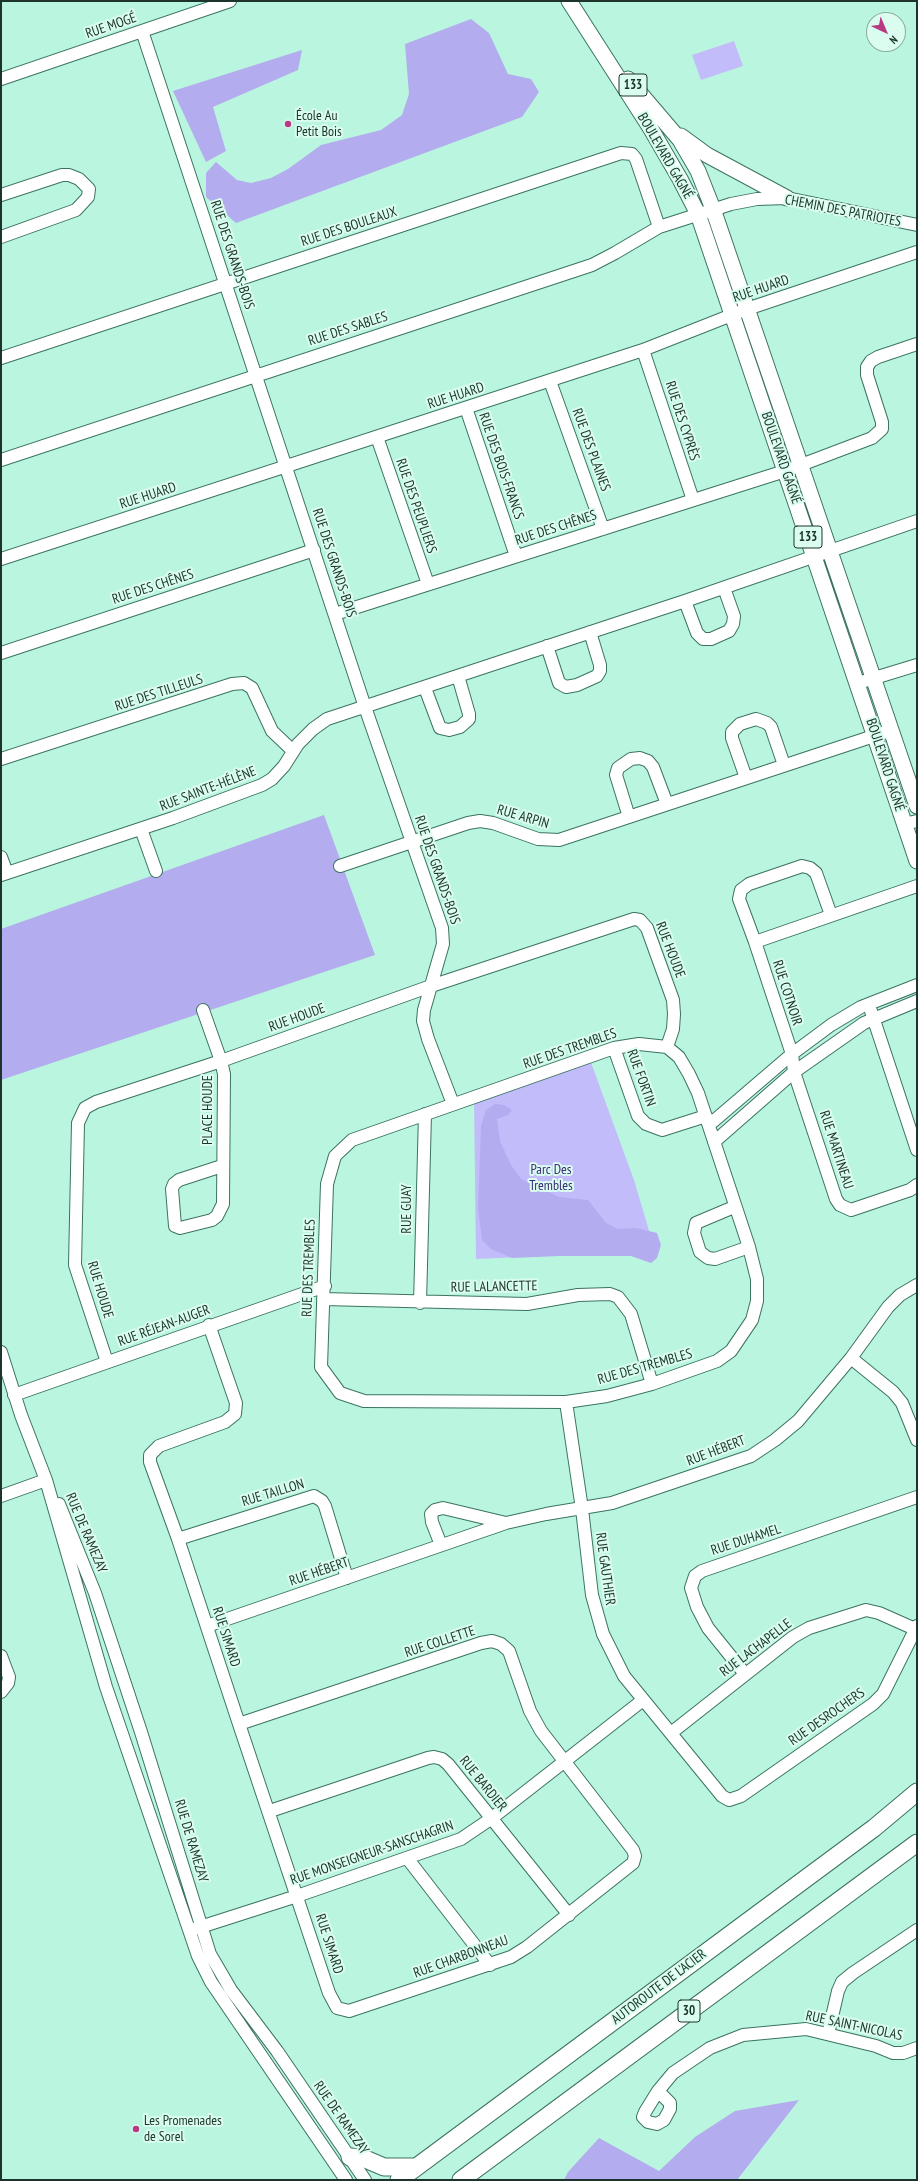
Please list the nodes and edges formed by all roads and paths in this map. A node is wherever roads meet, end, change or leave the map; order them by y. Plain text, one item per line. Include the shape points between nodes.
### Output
1 (569, 1) edge
2 (225, 2) edge
3 (142, 31) junction
4 (597, 44) junction
5 (1, 79) edge
6 (669, 126) junction
7 (1, 195) edge
8 (787, 198) junction
9 (713, 209) junction
10 (698, 214) junction
11 (917, 225) edge
12 (659, 227) junction
13 (1, 237) edge
14 (917, 252) edge
15 (225, 283) junction
16 (747, 309) junction
17 (733, 315) junction
18 (917, 344) edge
19 (643, 350) junction
20 (1, 358) edge
21 (256, 376) junction
22 (550, 380) junction
23 (466, 408) junction
24 (376, 437) junction
25 (1, 460) edge
26 (800, 465) junction
27 (286, 467) junction
28 (785, 471) junction
29 (693, 500) junction
30 (917, 521) edge
31 (603, 529) junction
32 (314, 550) junction
33 (830, 552) junction
34 (516, 556) junction
35 (815, 557) junction
36 (1, 559) edge
37 (428, 584) junction
38 (724, 588) junction
39 (684, 601) junction
40 (335, 614) junction
41 (590, 632) junction
42 (547, 646) junction
43 (1, 653) edge
44 (917, 665) edge
45 (458, 676) junction
46 (873, 678) junction
47 (858, 683) junction
48 (425, 688) junction
49 (366, 707) junction
50 (892, 730) junction
51 (875, 735) junction
52 (293, 751) junction
53 (1, 759) edge
54 (784, 765) junction
55 (746, 778) junction
56 (667, 804) junction
57 (917, 806) edge
58 (629, 817) junction
59 (911, 822) edge
60 (141, 829) junction
61 (411, 842) junction
62 (1, 857) edge
63 (917, 861) edge
64 (340, 866) dead end
65 (156, 871) dead end
66 (4, 874) edge
67 (917, 886) edge
68 (831, 915) junction
69 (755, 942) junction
70 (917, 985) edge
71 (431, 986) junction
72 (917, 1001) edge
73 (869, 1004) junction
74 (203, 1010) dead end
75 (874, 1018) junction
76 (667, 1047) junction
77 (614, 1048) junction
78 (792, 1054) junction
79 (221, 1061) junction
80 (794, 1072) junction
81 (453, 1104) junction
82 (425, 1114) junction
83 (707, 1121) junction
84 (714, 1142) junction
85 (917, 1150) edge
86 (222, 1166) junction
87 (917, 1185) edge
88 (734, 1207) junction
89 (749, 1247) junction
90 (917, 1285) edge
91 (325, 1286) junction
92 (323, 1300) junction
93 (420, 1303) junction
94 (209, 1325) junction
95 (1, 1352) edge
96 (851, 1358) junction
97 (107, 1362) junction
98 (652, 1384) junction
99 (14, 1395) junction
100 (566, 1402) junction
101 (917, 1440) edge
102 (46, 1480) junction
103 (1, 1496) edge
104 (917, 1498) edge
105 (582, 1509) junction
106 (506, 1523) junction
107 (178, 1539) junction
108 (441, 1546) junction
109 (347, 1578) junction
110 (207, 1626) junction
111 (916, 1628) edge
112 (1, 1656) edge
113 (119, 1665) junction
114 (103, 1671) junction
115 (745, 1674) junction
116 (1, 1692) edge
117 (643, 1700) junction
118 (239, 1724) junction
119 (671, 1733) junction
120 (564, 1762) junction
121 (159, 1789) junction
122 (917, 1792) edge
123 (143, 1796) junction
124 (722, 1796) joint
125 (270, 1811) junction
126 (492, 1818) junction
127 (917, 1843) edge
128 (635, 1856) joint
129 (407, 1858) junction
130 (297, 1896) junction
131 (569, 1915) junction
132 (195, 1928) junction
133 (917, 1930) edge
134 (490, 1965) junction
135 (337, 2008) joint
136 (828, 2034) junction
137 (917, 2048) edge
138 (658, 2091) dead end
139 (350, 2157) junction
140 (416, 2167) junction
141 (346, 2180) edge
142 (365, 2180) edge
143 (399, 2180) edge
144 (461, 2180) edge

1 - 4 main road, 133
2 - 3 street, RUE MOGÉ
3 - 5 street, RUE MOGÉ
3 - 15 street, RUE DES GRANDS-BOIS
4 - 6 main road, BOULEVARD GAGNÉ / 133
4 - 10 main road, BOULEVARD GAGNÉ / 133 via 680,179
6 - 8 main road via 707,156
6 - 9 main road, BOULEVARD GAGNÉ / 133 via 698,171
7 - 13 street via 62,175 79,179 89,189 88,197 76,210
8 - 9 street, CHEMIN DES PATRIOTES via 757,200
8 - 11 street, CHEMIN DES PATRIOTES
9 - 10 street, CHEMIN DES PATRIOTES
9 - 16 main road, BOULEVARD GAGNÉ / 133
10 - 12 street, RUE DES SABLES
10 - 17 main road, BOULEVARD GAGNÉ / 133
12 - 15 street, RUE DES BOULEAUX via 636,159 627,152
12 - 21 street, RUE DES SABLES via 592,265
14 - 16 street, RUE HUARD
15 - 20 street, RUE DES BOULEAUX
15 - 21 street, RUE DES GRANDS-BOIS
16 - 17 street, RUE HUARD
16 - 26 main road, BOULEVARD GAGNÉ / 133
17 - 19 street, RUE HUARD
17 - 28 main road, BOULEVARD GAGNÉ / 133
18 - 26 street, RUE DES CHÊNES via 878,357 867,367 867,375 882,422 882,429 878,434
19 - 22 street, RUE HUARD
19 - 29 street, RUE DES CYPRÈS
21 - 25 street, RUE DES SABLES
21 - 27 street, RUE DES GRANDS-BOIS
22 - 23 street, RUE HUARD
22 - 31 street, RUE DES PLAINES
23 - 24 street, RUE HUARD
23 - 34 street, RUE DES BOIS-FRANCS
24 - 27 street, RUE HUARD
24 - 37 street, RUE DES PEUPLIERS
26 - 28 street, RUE DES CHÊNES
26 - 33 main road, BOULEVARD GAGNÉ / 133
27 - 32 street, RUE DES GRANDS-BOIS
27 - 36 street, RUE HUARD
28 - 29 street, RUE DES CHÊNES
28 - 35 main road, BOULEVARD GAGNÉ / 133
29 - 31 street, RUE DES CHÊNES
30 - 33 street, RUE SAINTE-HÉLÈNE
31 - 34 street, RUE DES CHÊNES
32 - 40 street, RUE DES GRANDS-BOIS
32 - 43 street, RUE DES CHÊNES
33 - 35 street, RUE SAINTE-HÉLÈNE
33 - 46 main road, BOULEVARD GAGNÉ / 133
34 - 37 street, RUE DES CHÊNES
35 - 38 street, RUE SAINTE-HÉLÈNE
35 - 47 main road, BOULEVARD GAGNÉ / 133
37 - 40 street, RUE DES CHÊNES
38 - 39 street, RUE SAINTE-HÉLÈNE
38 - 39 street via 734,616 733,624 729,631 711,639 703,639 697,633
39 - 41 street, RUE SAINTE-HÉLÈNE
40 - 49 street, RUE DES GRANDS-BOIS
41 - 42 street, RUE SAINTE-HÉLÈNE
41 - 42 street via 600,672 597,676 577,685 566,687 558,683
42 - 45 street, RUE SAINTE-HÉLÈNE
44 - 46 street
45 - 48 street, RUE SAINTE-HÉLÈNE
45 - 48 street via 469,714 469,719 460,727 449,730 440,728
46 - 47 street
46 - 50 main road, BOULEVARD GAGNÉ / 133
47 - 51 main road, BOULEVARD GAGNÉ / 133
48 - 49 street, RUE SAINTE-HÉLÈNE
49 - 52 street, RUE SAINTE-HÉLÈNE via 320,723
49 - 61 street, RUE DES GRANDS-BOIS
50 - 51 street, RUE ARPIN
50 - 57 main road, BOULEVARD GAGNÉ / 133
51 - 54 street, RUE ARPIN
51 - 59 main road, BOULEVARD GAGNÉ / 133
52 - 53 street, RUE DES TILLEULS via 272,731 252,688 244,683 232,684
52 - 60 street, RUE SAINTE-HÉLÈNE via 284,766 262,785
54 - 55 street, RUE ARPIN
54 - 55 street via 771,727 767,723 756,719 740,724 732,732 732,738
55 - 56 street, RUE ARPIN
56 - 58 street, RUE ARPIN
56 - 58 street via 653,767 648,761 640,758 631,759 618,768 616,774
58 - 61 street, RUE ARPIN via 559,840 538,839 480,821
59 - 63 main road, BOULEVARD GAGNÉ / 133
60 - 65 street
60 - 66 street, RUE SAINTE-HÉLÈNE
61 - 64 street, RUE ARPIN
61 - 71 street, RUE DES GRANDS-BOIS via 444,935 442,951
62 - 66 street
67 - 68 street
68 - 69 street
68 - 69 street, RUE COTNOIR via 816,873 810,868 802,866 749,884 742,890 739,899
69 - 78 street, RUE COTNOIR
70 - 73 street
71 - 76 street, RUE HOUDE via 634,919 640,920 648,928 673,1000 673,1029
71 - 79 street, RUE HOUDE
71 - 81 street, RUE DES GRANDS-BOIS via 424,1010 424,1021
72 - 75 street
73 - 75 street
73 - 78 street via 831,1025
74 - 79 street, PLACE HOUDE
75 - 80 street
75 - 85 street
76 - 77 street, RUE DES TREMBLES via 639,1044
76 - 83 street, RUE DES TREMBLES via 679,1057 689,1074
77 - 81 street, RUE DES TREMBLES
77 - 83 street, RUE FORTIN via 642,1121 662,1130
78 - 80 street, RUE COTNOIR
78 - 83 street
79 - 86 street, PLACE HOUDE via 224,1074
79 - 97 street, RUE HOUDE via 96,1102 85,1108 80,1115 75,1265
80 - 84 street
80 - 87 street, RUE MARTINEAU via 840,1205 851,1210 910,1190
81 - 82 street, RUE DES TREMBLES
82 - 91 street, RUE DES TREMBLES via 352,1140 335,1156 327,1184
82 - 93 street, RUE GUAY
83 - 84 street, RUE DES TREMBLES
84 - 88 street, RUE DES TREMBLES
86 - 86 street, PLACE HOUDE via 222,1204 217,1216 180,1228 175,1226 172,1189 174,1184
88 - 89 street, RUE DES TREMBLES
88 - 89 street via 696,1223 694,1233 700,1252 708,1258 715,1259
89 - 98 street, RUE DES TREMBLES via 757,1279 757,1301 752,1320 742,1337 731,1351 717,1361
90 - 96 street, RUE HÉBERT via 900,1295 888,1307
91 - 92 street, RUE DES TREMBLES
91 - 94 street, RUE RÉJEAN-AUGER
92 - 93 street, RUE LALANCETTE
92 - 100 street, RUE DES TREMBLES via 321,1367 340,1393 364,1401
93 - 98 street, RUE LALANCETTE via 527,1304 602,1293 618,1297 630,1314
94 - 97 street, RUE RÉJEAN-AUGER
94 - 107 street, RUE SIMARD via 236,1403 235,1414 225,1422 159,1446 150,1455 150,1462
95 - 99 street, RUE DE RAMEZAY
96 - 101 street via 893,1392 902,1403
96 - 105 street, RUE HÉBERT via 798,1421 776,1440 751,1456 612,1503
97 - 99 street, RUE RÉJEAN-AUGER
98 - 100 street, RUE DES TREMBLES via 607,1396
99 - 102 street, RUE DE RAMEZAY
100 - 105 street, RUE GAUTHIER
102 - 103 street
102 - 113 street, RUE DE RAMEZAY via 64,1514 95,1593
102 - 114 street, RUE DE RAMEZAY
104 - 115 street, RUE DUHAMEL via 702,1571 695,1576 691,1588 697,1607 708,1628
105 - 106 street, RUE HÉBERT
105 - 117 street, RUE GAUTHIER via 596,1615 624,1676
106 - 108 street, RUE HÉBERT
106 - 108 street, RUE HÉBERT via 443,1508 436,1510 431,1514 432,1522
107 - 109 street, RUE TAILLON via 314,1496 325,1506
107 - 110 street, RUE SIMARD
108 - 109 street, RUE HÉBERT
109 - 110 street, RUE HÉBERT
110 - 118 street, RUE SIMARD
111 - 115 street, RUE LACHAPELLE via 879,1612 866,1610 809,1628 793,1637
111 - 124 street, RUE DESROCHERS via 883,1694 873,1704 741,1796 729,1800
112 - 116 street via 9,1678
113 - 114 street
113 - 121 street, RUE DE RAMEZAY
114 - 123 street, RUE DE RAMEZAY
115 - 119 street, RUE LACHAPELLE
117 - 119 street, RUE GAUTHIER
117 - 120 street, RUE MONSEIGNEUR-SANSCHAGRIN
118 - 120 street, RUE COLLETTE via 492,1641 509,1651 530,1711
118 - 125 street, RUE SIMARD
119 - 124 street, RUE GAUTHIER
120 - 126 street, RUE MONSEIGNEUR-SANSCHAGRIN
120 - 128 street, RUE COLLETTE via 633,1850
121 - 123 street
121 - 132 street, RUE DE RAMEZAY
122 - 140 highway, AUTOROUTE DE L'ACIER via 874,1828
123 - 132 street, RUE DE RAMEZAY
125 - 126 street, RUE BARDIER via 434,1757 448,1764
125 - 130 street, RUE SIMARD
126 - 129 street, RUE MONSEIGNEUR-SANSCHAGRIN via 461,1839
126 - 131 street, RUE BARDIER
127 - 144 highway, 30
128 - 131 street, RUE CHARBONNEAU via 627,1869
129 - 130 street, RUE MONSEIGNEUR-SANSCHAGRIN
129 - 134 street
130 - 132 street, RUE MONSEIGNEUR-SANSCHAGRIN
130 - 135 street, RUE SIMARD via 329,1993
131 - 134 street, RUE CHARBONNEAU via 527,1947
132 - 139 street, RUE DE RAMEZAY via 225,1981
132 - 141 street, RUE DE RAMEZAY via 207,1975
133 - 136 street via 842,1982
134 - 135 street, RUE CHARBONNEAU via 349,2011
136 - 137 street, RUE SAINT-NICOLAS via 893,2053
136 - 138 street, RUE SAINT-NICOLAS via 806,2029 743,2035 710,2048 673,2073
139 - 140 highway via 364,2158 384,2167
139 - 142 street, RUE DE RAMEZAY
140 - 143 highway, AUTOROUTE DE L'ACIER

